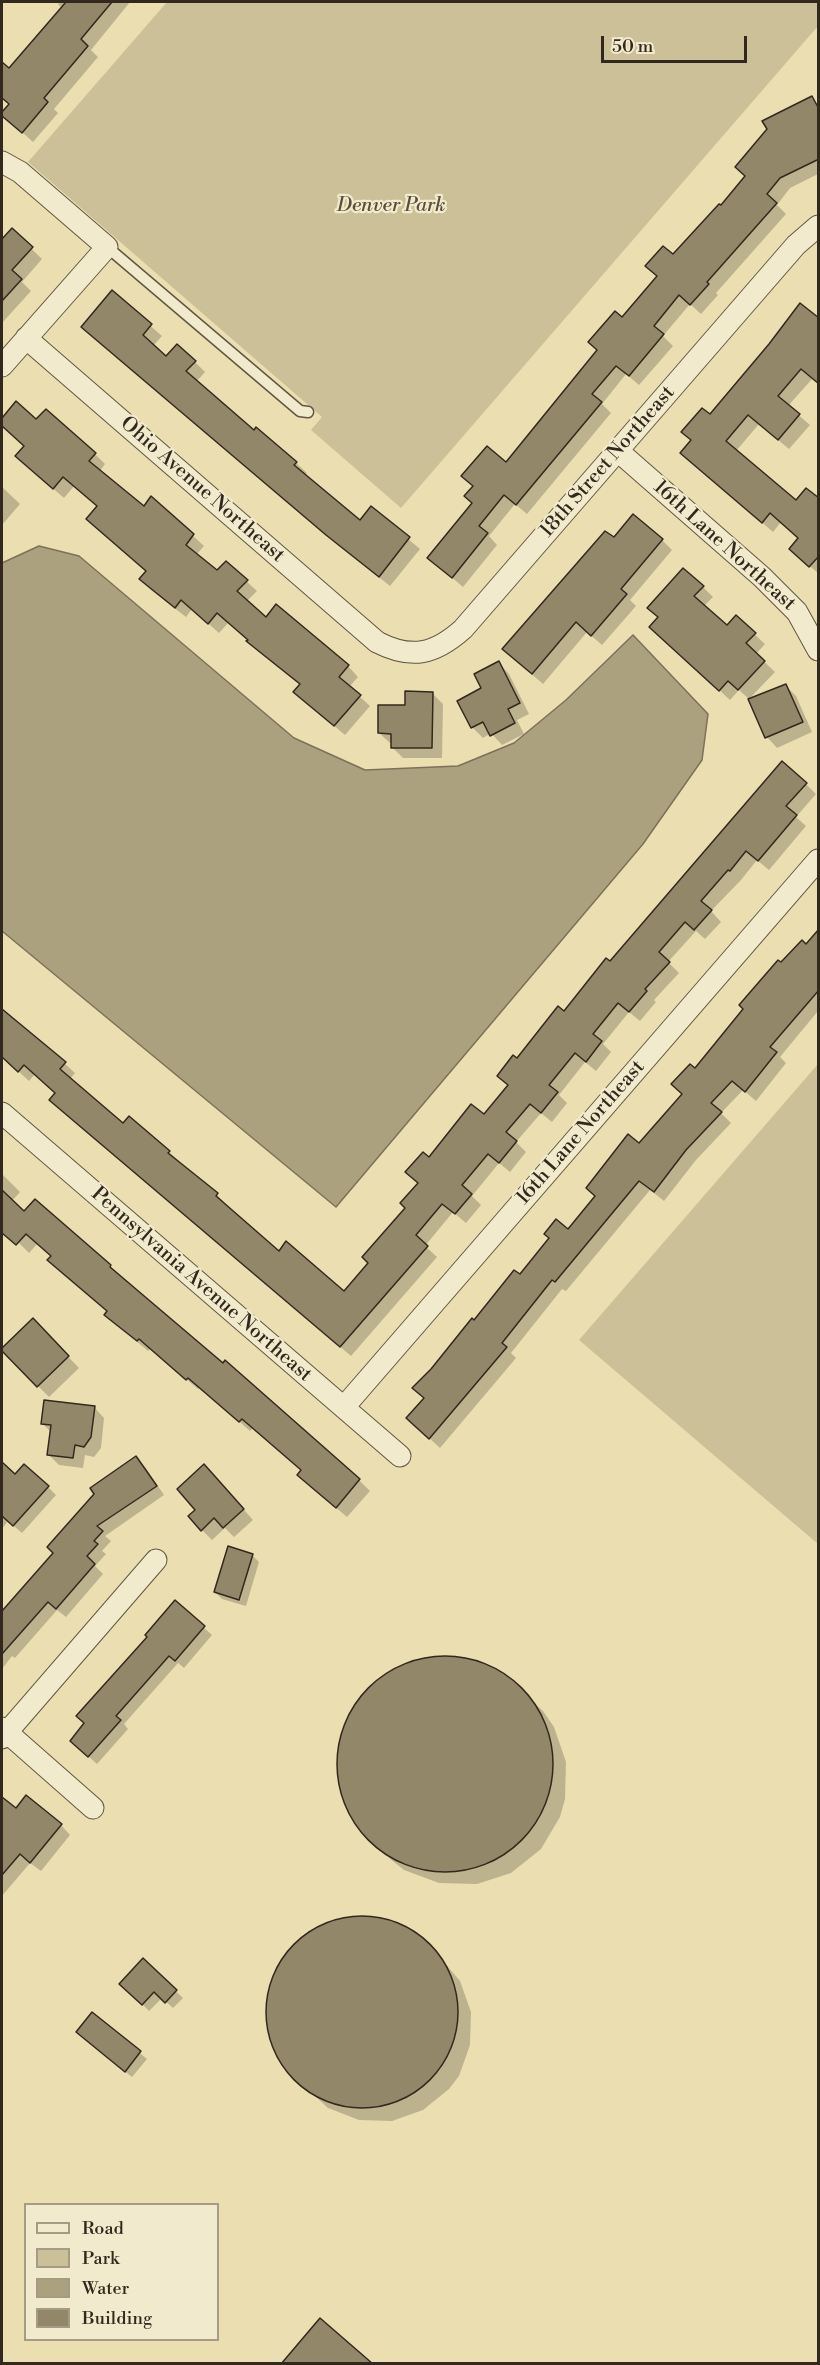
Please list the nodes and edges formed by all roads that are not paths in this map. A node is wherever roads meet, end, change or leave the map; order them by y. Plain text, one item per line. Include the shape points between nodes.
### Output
1 (2, 162) edge
2 (819, 226) edge
3 (107, 247) junction
4 (26, 338) junction
5 (2, 366) edge
6 (308, 412) dead end
7 (618, 451) junction
8 (378, 642) joint
9 (819, 650) edge
10 (819, 860) edge
11 (2, 1113) edge
12 (344, 1407) junction
13 (400, 1456) dead end
14 (156, 1560) dead end
15 (3, 1733) edge
16 (93, 1808) dead end

1 - 3 street via 20,172
2 - 7 street, 18th Street Northeast via 796,245
3 - 4 street
3 - 6 lane via 300,411
4 - 5 street
4 - 8 street, Ohio Avenue Northeast
7 - 8 street, 18th Street Northeast via 450,641 436,650 421,652 393,650
7 - 9 street, 16th Lane Northeast via 762,577 797,612
10 - 12 street, 16th Lane Northeast
11 - 12 street, Pennsylvania Avenue Northeast
12 - 13 street, Pennsylvania Avenue Northeast
14 - 15 street
15 - 16 street

